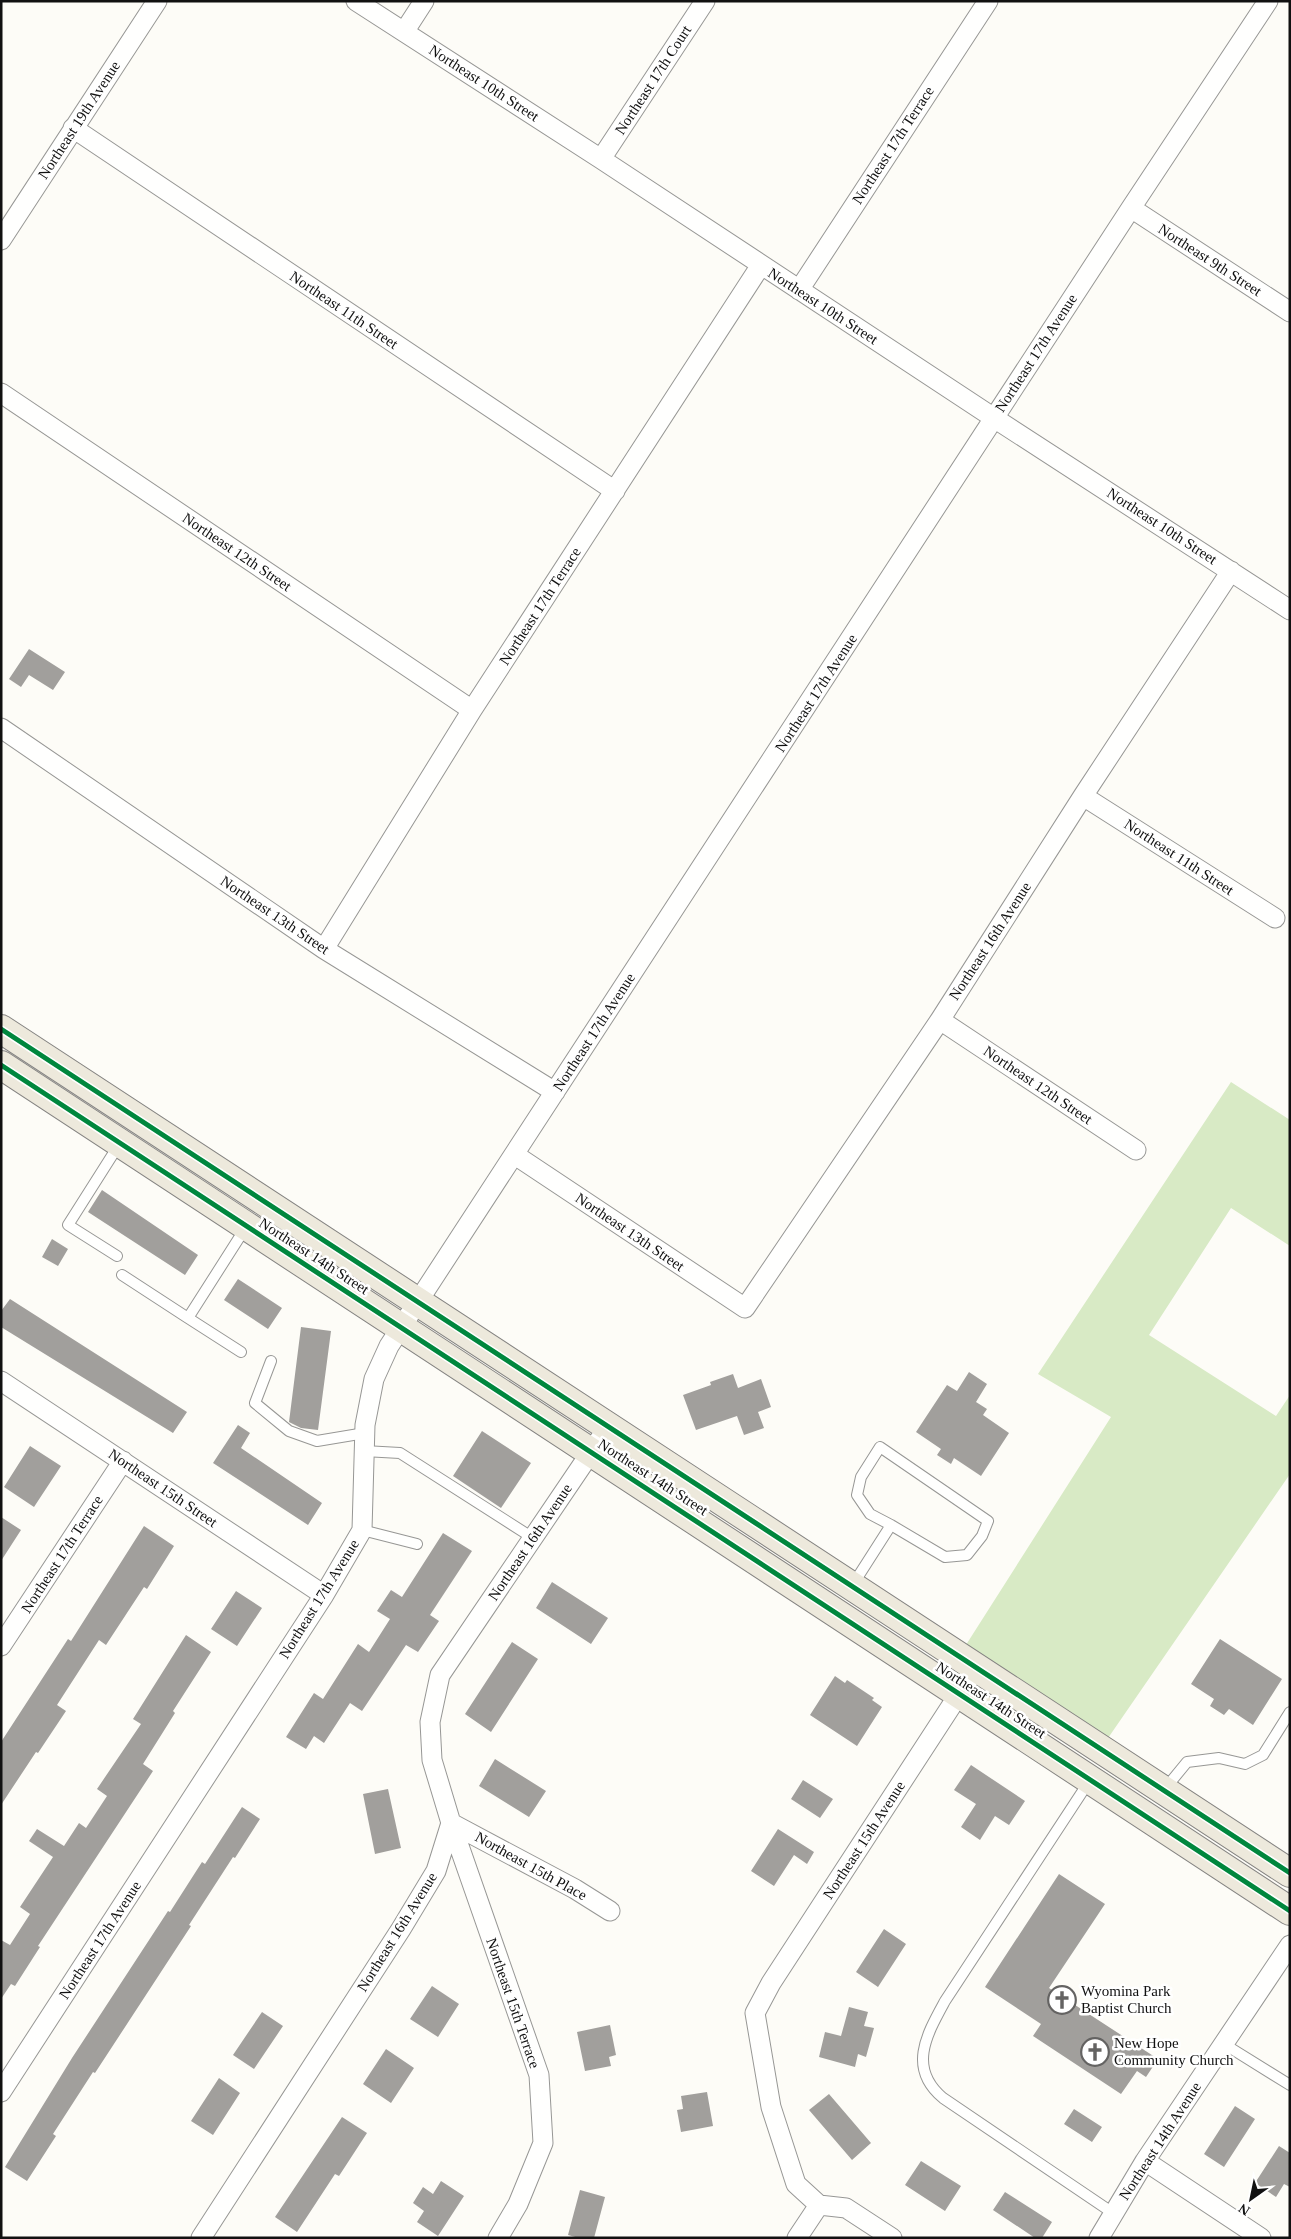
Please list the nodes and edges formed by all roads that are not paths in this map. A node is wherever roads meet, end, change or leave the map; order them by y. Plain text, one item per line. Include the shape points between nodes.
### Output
1 (157, 1) edge
2 (356, 1) edge
3 (424, 1) edge
4 (705, 1) edge
5 (988, 1) edge
6 (1268, 1) edge
7 (404, 32) junction
8 (73, 128) junction
9 (601, 159) junction
10 (1131, 208) junction
11 (1, 240) edge
12 (761, 265) junction
13 (799, 290) junction
14 (1290, 312) edge
15 (1, 393) edge
16 (994, 418) junction
17 (615, 492) junction
18 (1231, 571) junction
19 (1290, 610) edge
20 (472, 710) junction
21 (1, 728) edge
22 (1083, 796) junction
23 (1274, 918) dead end
24 (324, 950) junction
25 (940, 1020) junction
26 (1, 1029) edge
27 (1, 1066) edge
28 (555, 1092) junction
29 (120, 1144) junction
30 (1136, 1150) dead end
31 (515, 1155) junction
32 (246, 1226) junction
33 (117, 1256) dead end
34 (122, 1275) dead end
35 (418, 1302) junction
36 (745, 1308) joint
37 (188, 1318) junction
38 (401, 1328) junction
39 (241, 1352) dead end
40 (271, 1361) dead end
41 (1, 1381) edge
42 (608, 1426) junction
43 (364, 1442) junction
44 (591, 1452) junction
45 (123, 1461) junction
46 (892, 1525) junction
47 (362, 1530) junction
48 (533, 1538) junction
49 (417, 1544) dead end
50 (852, 1586) junction
51 (324, 1595) junction
52 (1, 1646) edge
53 (976, 1668) junction
54 (959, 1694) junction
55 (1290, 1712) edge
56 (1090, 1780) junction
57 (1164, 1791) junction
58 (451, 1823) junction
59 (1290, 1873) edge
60 (1290, 1911) edge
61 (610, 1912) dead end
62 (1290, 1946) edge
63 (1224, 2044) junction
64 (1290, 2085) edge
65 (1, 2092) edge
66 (1145, 2161) junction
67 (818, 2205) junction
68 (1113, 2214) junction
69 (201, 2238) edge
70 (498, 2238) edge
71 (797, 2238) edge
72 (892, 2238) edge
73 (1099, 2238) edge
74 (1261, 2238) edge

1 - 8 street, Northeast 19th Avenue
2 - 7 street, Northeast 10th Street
3 - 7 street
4 - 9 street, Northeast 17th Court
5 - 13 street, Northeast 17th Terrace
6 - 10 street, Northeast 17th Avenue
7 - 9 street, Northeast 10th Street
8 - 11 street, Northeast 19th Avenue
8 - 17 street, Northeast 11th Street
9 - 12 street, Northeast 10th Street
10 - 14 street, Northeast 9th Street
10 - 16 street, Northeast 17th Avenue
12 - 13 street, Northeast 10th Street
12 - 17 street, Northeast 17th Terrace
13 - 16 street, Northeast 10th Street
15 - 20 street, Northeast 12th Street
16 - 18 street, Northeast 10th Street
16 - 28 street, Northeast 17th Avenue
17 - 20 street, Northeast 17th Terrace
18 - 19 street, Northeast 10th Street
18 - 22 street, Northeast 16th Avenue
20 - 24 street, Northeast 17th Terrace
21 - 24 street, Northeast 13th Street
22 - 23 street, Northeast 11th Street
22 - 25 street, Northeast 16th Avenue
24 - 28 street, Northeast 13th Street
25 - 30 street, Northeast 12th Street
25 - 36 street, Northeast 16th Avenue
26 - 35 main road, Northeast 14th Street
27 - 29 main road, Northeast 14th Street
28 - 31 street, Northeast 17th Avenue
29 - 32 main road, Northeast 14th Street
29 - 33 lane via 68,1225
31 - 35 street, Northeast 17th Avenue
31 - 36 street, Northeast 13th Street
32 - 37 lane
32 - 38 main road, Northeast 14th Street
34 - 37 lane
35 - 38 street, Northeast 17th Avenue
35 - 42 main road, Northeast 14th Street
37 - 39 lane
38 - 43 street, Northeast 17th Avenue via 374,1378
38 - 44 main road, Northeast 14th Street
40 - 43 lane via 255,1403 289,1431 318,1441
41 - 45 street, Northeast 15th Street
42 - 44 street, Northeast 16th Avenue
42 - 50 main road, Northeast 14th Street
43 - 47 street, Northeast 17th Avenue
43 - 48 lane via 400,1453
44 - 48 street, Northeast 16th Avenue
44 - 54 main road, Northeast 14th Street
45 - 51 street, Northeast 15th Street
45 - 52 street, Northeast 17th Terrace
46 - 46 lane via 870,1514 857,1495 861,1477 880,1447 988,1521 982,1536 967,1555 945,1557
46 - 50 lane
47 - 49 lane
47 - 51 street, Northeast 17th Avenue
48 - 58 street, Northeast 16th Avenue via 440,1675 430,1722 432,1760
50 - 53 main road, Northeast 14th Street
51 - 65 street, Northeast 17th Avenue
53 - 54 street, Northeast 15th Avenue
53 - 57 main road, Northeast 14th Street
54 - 56 main road, Northeast 14th Street
54 - 67 street, Northeast 15th Avenue via 771,1983 755,2013 770,2107 796,2184
55 - 57 lane via 1263,1755 1244,1764 1219,1758 1187,1762
56 - 60 main road, Northeast 14th Street
56 - 68 lane via 945,2001 924,2044 923,2061 926,2078 932,2089 943,2098
57 - 59 main road, Northeast 14th Street
58 - 61 street, Northeast 15th Place
58 - 69 street, Northeast 16th Avenue via 436,1871
58 - 70 street, Northeast 15th Terrace via 539,2076 543,2143 518,2204
62 - 63 street, Northeast 14th Avenue
63 - 64 lane
63 - 66 street, Northeast 14th Avenue
66 - 68 street, Northeast 14th Avenue
66 - 74 street
67 - 71 street
67 - 72 street via 846,2208
68 - 73 street, Northeast 14th Avenue

